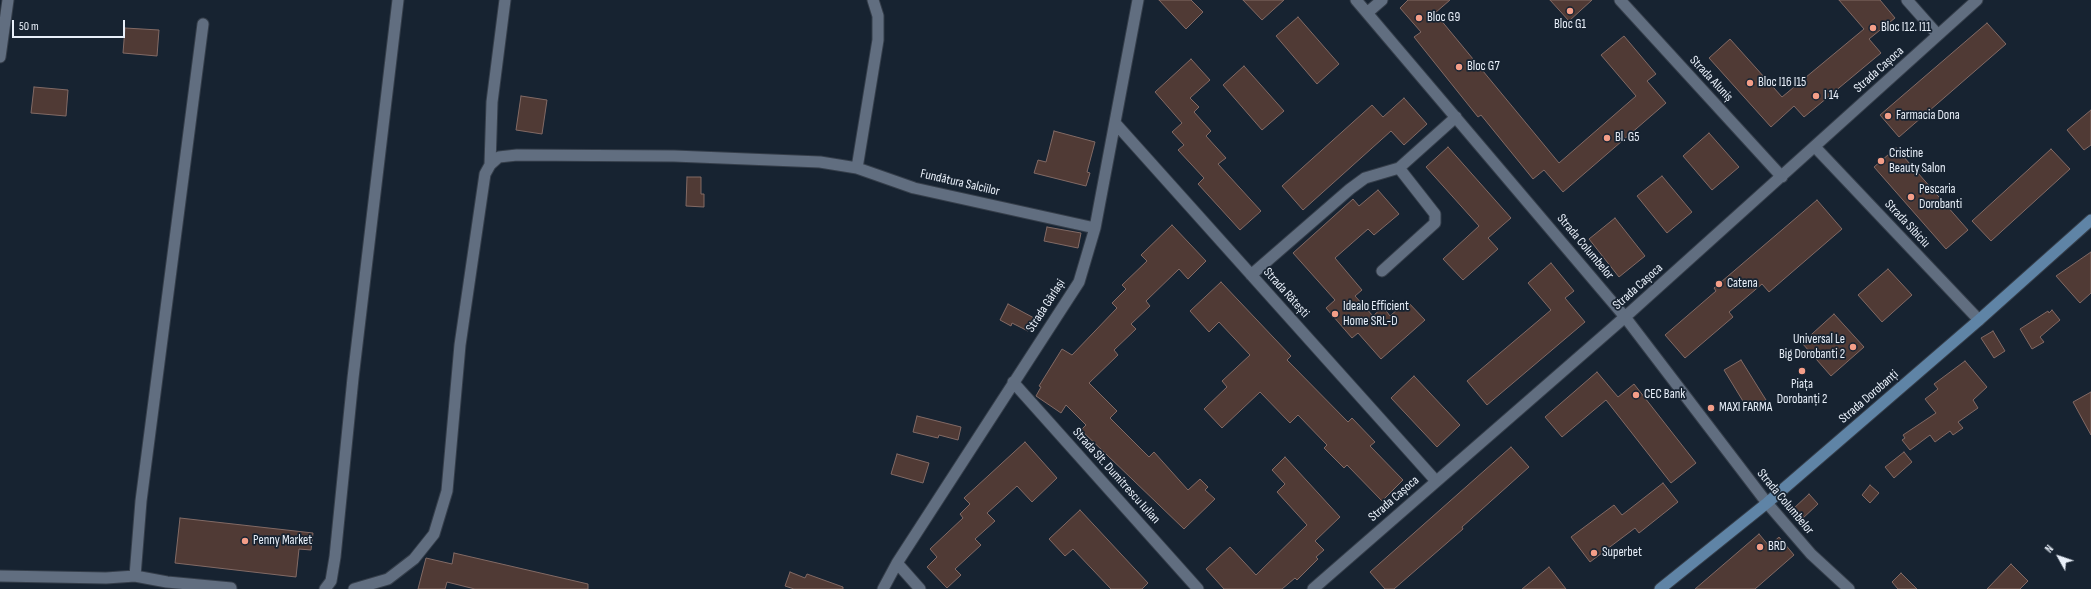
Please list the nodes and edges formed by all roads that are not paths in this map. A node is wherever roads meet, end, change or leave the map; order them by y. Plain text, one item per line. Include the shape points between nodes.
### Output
1 (8, 0) edge
2 (398, 0) edge
3 (505, 0) edge
4 (873, 0) edge
5 (1138, 0) edge
6 (1356, 0) edge
7 (1382, 0) edge
8 (1620, 0) edge
9 (1907, 0) edge
10 (1977, 0) edge
11 (1367, 13) junction
12 (203, 24) dead end
13 (1938, 35) junction
14 (0, 57) edge
15 (1456, 117) junction
16 (1116, 124) junction
17 (1815, 147) junction
18 (490, 165) junction
19 (857, 168) junction
20 (1399, 168) junction
21 (1782, 177) junction
22 (2091, 220) edge
23 (1095, 228) junction
24 (1382, 271) dead end
25 (1252, 275) junction
26 (1625, 317) junction
27 (1979, 320) junction
28 (1013, 382) junction
29 (1436, 481) junction
30 (1767, 503) junction
31 (897, 563) junction
32 (0, 576) edge
33 (135, 576) junction
34 (231, 588) dead end
35 (325, 589) edge
36 (354, 589) edge
37 (883, 589) edge
38 (920, 589) edge
39 (1198, 589) edge
40 (1313, 589) edge
41 (1660, 589) edge
42 (1849, 589) edge

1 - 14 street
2 - 35 street via 353,378 335,557 331,581
3 - 18 street via 492,102
4 - 19 street via 878,16 878,40
5 - 16 street, Strada Gârlași
6 - 11 street, Strada Columbelor
7 - 11 street
8 - 21 street, Strada Aluniș
9 - 13 street
10 - 13 street, Strada Cașoca
11 - 15 street, Strada Columbelor
12 - 33 street via 141,501
13 - 17 street, Strada Cașoca
15 - 20 street
15 - 26 street, Strada Columbelor
16 - 23 street, Strada Gârlași
16 - 25 street, Strada Rătești
17 - 21 street, Strada Cașoca
17 - 27 street, Strada Sibiciu
18 - 19 street, Fundătura Salciilor via 499,157 517,155 674,156 820,162
18 - 36 street via 485,174 460,345 447,491 434,534 414,559 388,579
19 - 23 street, Fundătura Salciilor via 914,188
20 - 24 street via 1435,214 1435,223
20 - 25 street via 1365,178 1350,188
21 - 26 street, Strada Cașoca
22 - 27 main road, Strada Dorobanți
23 - 28 street, Strada Gârlași via 1079,282
25 - 29 street, Strada Rătești
26 - 29 street, Strada Cașoca
26 - 30 street, Strada Columbelor
27 - 30 main road, Strada Dorobanți
28 - 31 street, Strada Gârlași
28 - 39 street, Strada Slt. Dumitrescu Iulian
29 - 40 street, Strada Cașoca
30 - 41 main road, Strada Dorobanți
30 - 42 street, Strada Columbelor via 1811,554
31 - 37 street, Strada Gârlași
31 - 38 street
32 - 33 street
33 - 34 street

